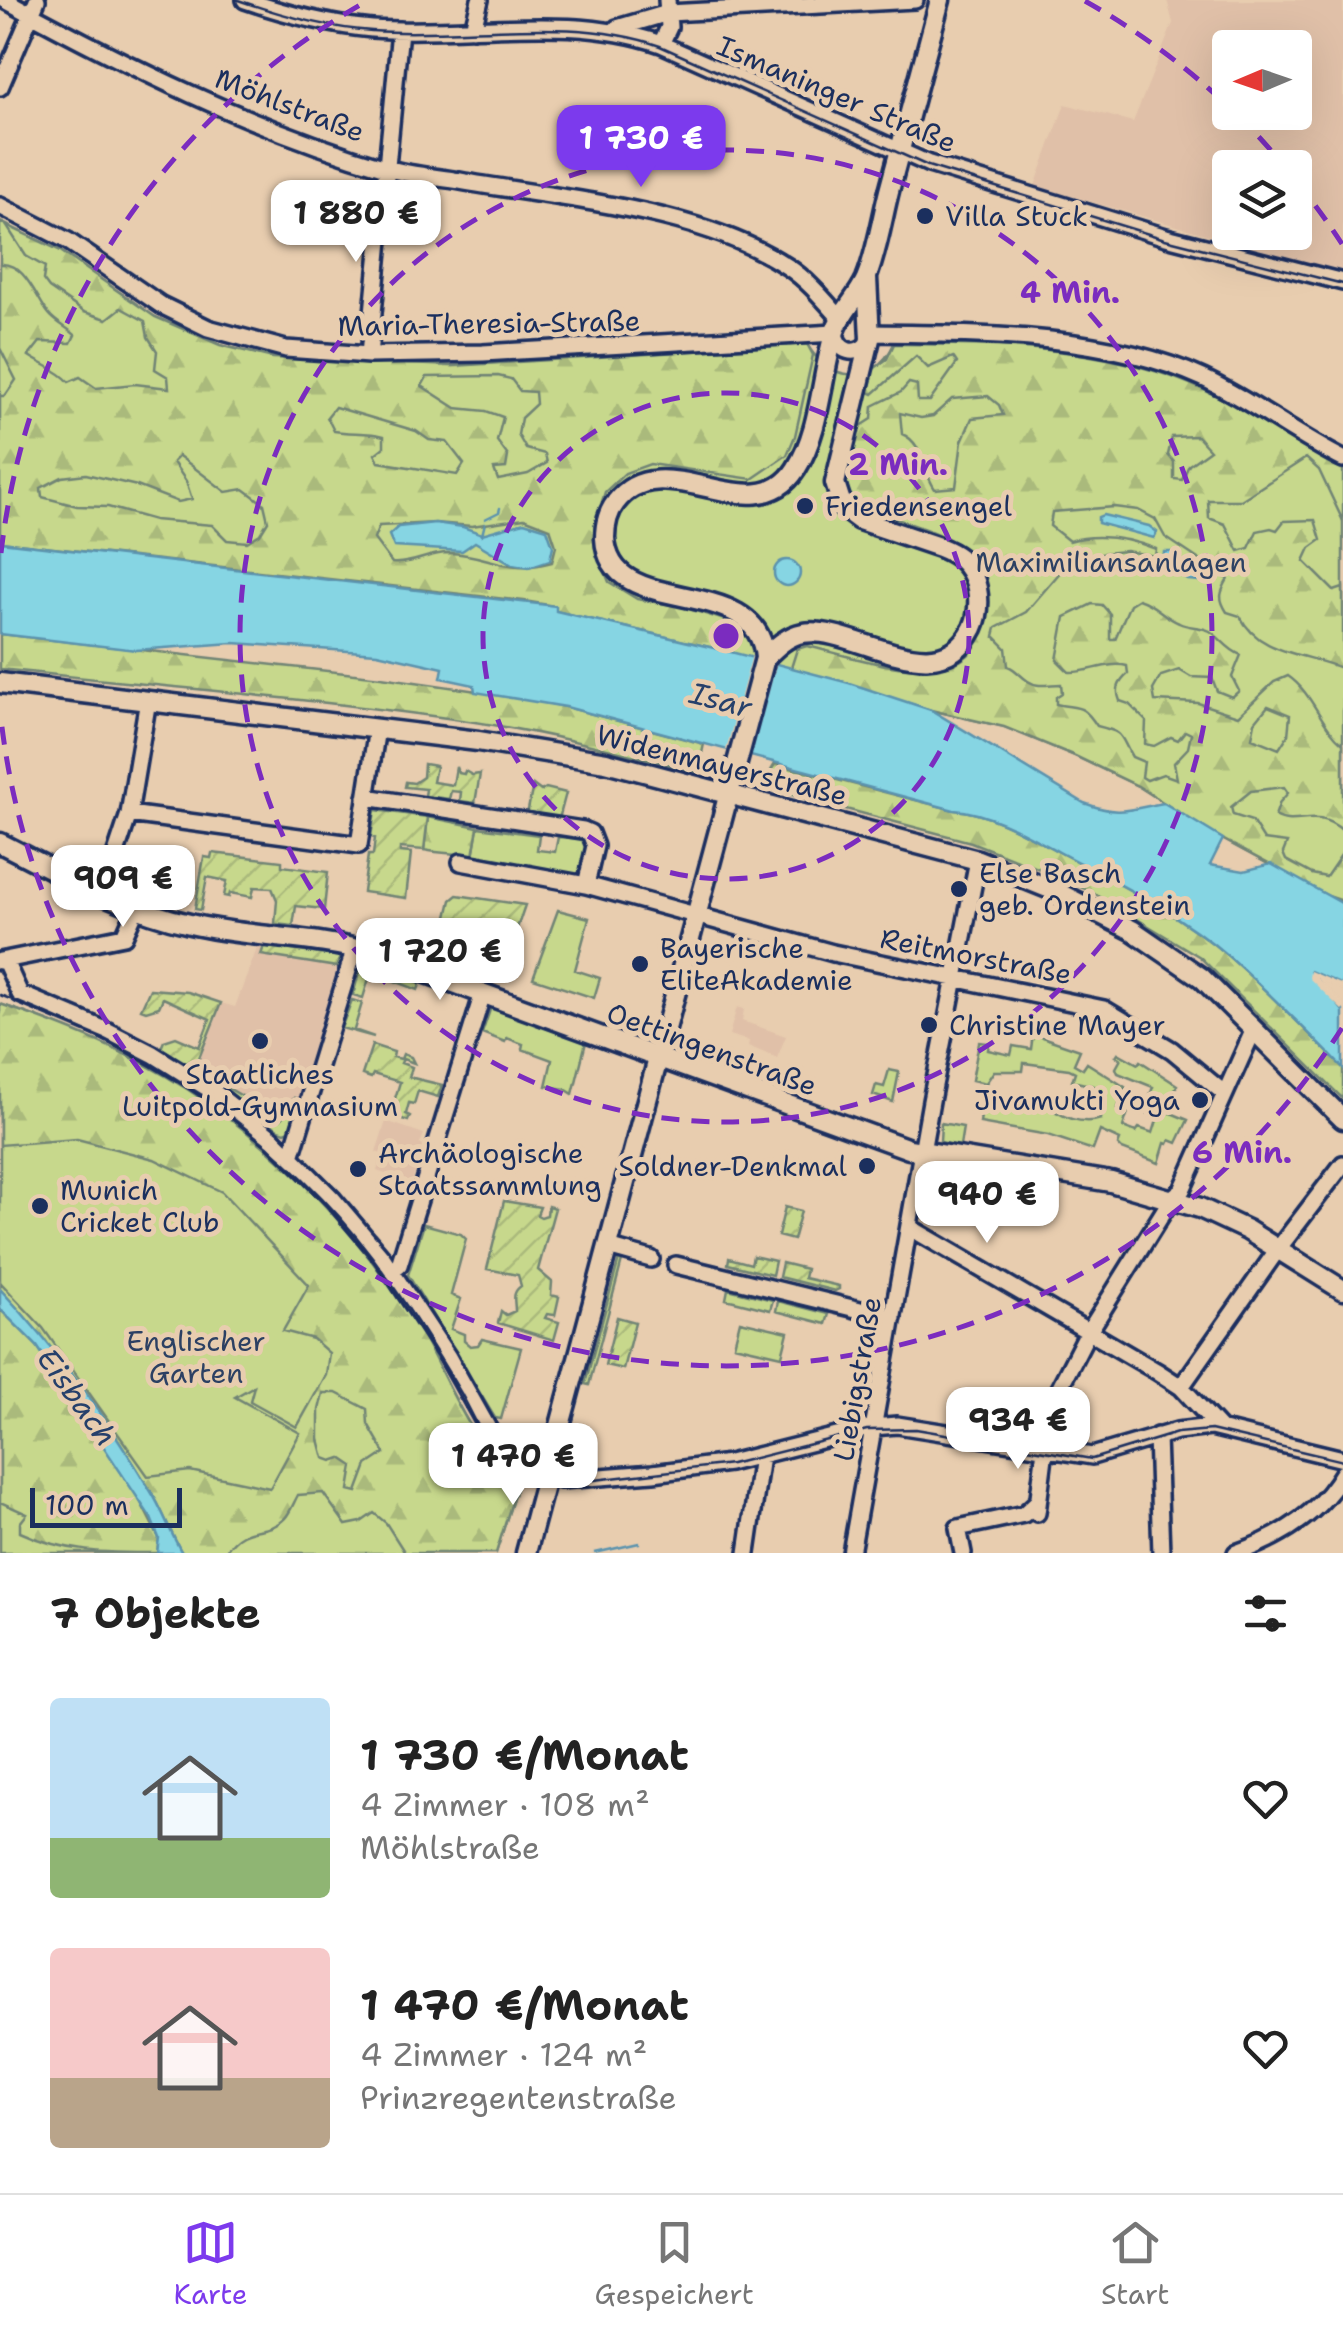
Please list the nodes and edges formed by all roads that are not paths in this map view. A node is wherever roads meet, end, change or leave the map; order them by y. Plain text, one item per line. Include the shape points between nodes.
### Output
1 (5, 0) edge
2 (245, 0) edge
3 (480, 0) edge
4 (915, 0) edge
5 (940, 0) edge
6 (34, 7) edge
7 (668, 7) edge
8 (299, 8) edge
9 (474, 29) junction
10 (400, 30) junction
11 (613, 30) junction
12 (661, 44) junction
13 (0, 87) edge
14 (899, 152) junction
15 (389, 169) junction
16 (0, 206) edge
17 (867, 277) junction
18 (1343, 282) edge
19 (840, 324) junction
20 (870, 335) junction
21 (369, 355) junction
22 (1343, 459) edge
23 (765, 658) junction
24 (0, 683) edge
25 (148, 700) junction
26 (377, 728) junction
27 (729, 794) junction
28 (366, 797) junction
29 (130, 814) junction
30 (0, 843) edge
31 (978, 860) junction
32 (461, 862) dead end
33 (586, 884) junction
34 (102, 895) junction
35 (136, 909) junction
36 (696, 916) junction
37 (355, 948) junction
38 (2, 961) edge
39 (955, 978) junction
40 (483, 994) junction
41 (1254, 1029) junction
42 (656, 1057) junction
43 (1225, 1094) junction
44 (1343, 1119) edge
45 (922, 1153) junction
46 (291, 1156) junction
47 (1343, 1164) edge
48 (1172, 1198) junction
49 (909, 1227) junction
50 (608, 1247) junction
51 (1278, 1249) junction
52 (651, 1258) dead end
53 (676, 1265) dead end
54 (392, 1270) junction
55 (1343, 1290) edge
56 (893, 1318) junction
57 (1090, 1330) junction
58 (1181, 1387) junction
59 (873, 1426) junction
60 (1220, 1429) junction
61 (1158, 1436) junction
62 (1044, 1449) junction
63 (761, 1456) junction
64 (1343, 1459) edge
65 (1343, 1472) edge
66 (538, 1473) junction
67 (526, 1553) edge
68 (747, 1553) edge
69 (851, 1553) edge
70 (963, 1553) edge
71 (1160, 1553) edge
72 (1236, 1553) edge

1 - 6 street, Möhlstraße
2 - 8 street, Ismaninger Straße
3 - 9 street
4 - 7 street
5 - 14 main road
6 - 13 street
6 - 15 street, Möhlstraße via 172,86
7 - 11 street
7 - 12 street
8 - 10 street, Ismaninger Straße via 347,26
9 - 10 street, Ismaninger Straße
9 - 11 street, Ismaninger Straße
10 - 15 street
11 - 12 street, Ismaninger Straße
12 - 14 street, Ismaninger Straße
14 - 17 main road
14 - 18 street, Ismaninger Straße via 1166,237
15 - 19 street, Möhlstraße via 658,216 738,240 788,267 818,292
15 - 21 street
16 - 21 street, Maria-Theresia-Straße via 208,328 286,349
17 - 19 main road
17 - 20 main road
19 - 20 street via 860,318
19 - 20 street via 838,344 849,352 862,350
19 - 21 street, Maria-Theresia-Straße via 483,353
19 - 23 main road via 807,443 783,484 752,494 652,480 619,497 605,531 608,554 624,576 740,614 758,631
20 - 22 street via 976,335 1153,359 1205,379
20 - 23 main road via 836,470 837,496 858,520 954,552 977,584 975,624 956,649 926,659 806,632
23 - 27 main road
24 - 25 main road, Widenmayerstraße
25 - 26 main road, Widenmayerstraße
25 - 29 street
26 - 27 main road, Widenmayerstraße via 606,762
26 - 28 street
27 - 31 main road, Widenmayerstraße
27 - 36 main road
28 - 29 street via 359,845
28 - 33 street via 583,830 595,846
29 - 34 street
30 - 34 main road, Oettingenstraße
31 - 39 street, Liebigstraße
31 - 41 main road, Widenmayerstraße via 1132,930 1202,978
32 - 33 street, Reitmorstraße
33 - 36 street, Reitmorstraße
34 - 35 main road, Oettingenstraße
35 - 37 main road, Oettingenstraße via 193,925
35 - 38 street via 124,936
36 - 39 street, Reitmorstraße
36 - 42 main road
37 - 40 main road, Oettingenstraße
37 - 46 street
38 - 46 street via 20,994 173,1066
39 - 43 street, Reitmorstraße via 1104,1008 1172,1050
39 - 45 street, Liebigstraße
40 - 42 main road, Oettingenstraße
40 - 54 street via 400,1265
41 - 43 street
41 - 44 main road, Widenmayerstraße
42 - 45 main road, Oettingenstraße
42 - 50 main road
43 - 48 street via 1182,1190
45 - 48 main road, Oettingenstraße
45 - 49 street, Liebigstraße
46 - 54 street
47 - 51 street
48 - 51 main road, Oettingenstraße via 1221,1216
48 - 57 street
49 - 56 street, Liebigstraße
49 - 57 street
50 - 52 street
50 - 66 main road
51 - 55 main road, Oettingenstraße
51 - 58 street
53 - 56 street
54 - 66 street via 498,1446
56 - 59 street, Liebigstraße
57 - 58 street
57 - 62 street via 1049,1408
58 - 60 street
59 - 62 street
59 - 63 street
59 - 69 street, Liebigstraße
60 - 61 street
60 - 64 street
61 - 62 street via 1092,1456
61 - 71 street
62 - 70 street via 1037,1510 958,1528
63 - 66 street via 640,1475 561,1480
63 - 68 street
65 - 72 street via 1298,1522
66 - 67 main road

